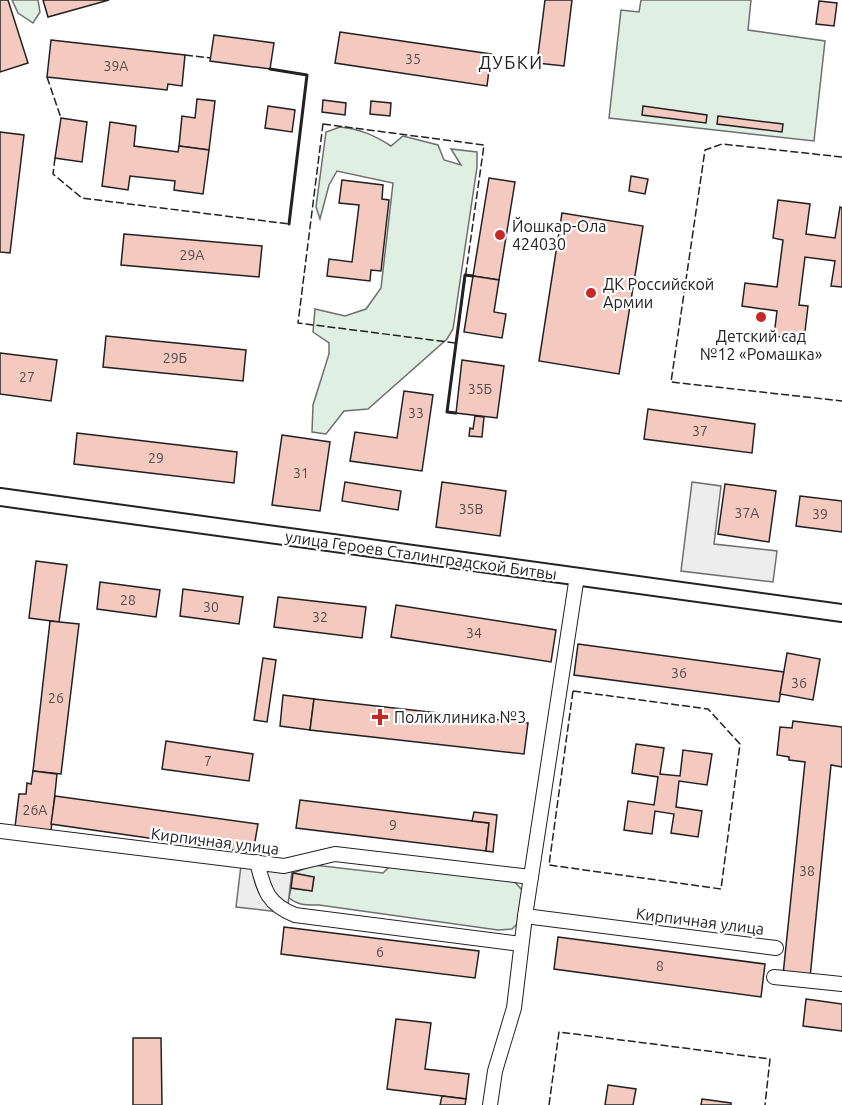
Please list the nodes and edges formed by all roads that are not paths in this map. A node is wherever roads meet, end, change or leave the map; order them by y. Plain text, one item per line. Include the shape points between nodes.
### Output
1 (0, 497) edge
2 (577, 576) junction
3 (842, 613) edge
4 (0, 831) edge
5 (257, 862) junction
6 (531, 877) junction
7 (525, 916) junction
8 (521, 944) junction
9 (776, 948) dead end
10 (774, 977) dead end
11 (842, 984) edge
12 (490, 1105) edge

1 - 2 street, улица Героев Сталинградской Битвы
2 - 3 street, улица Героев Сталинградской Битвы
2 - 6 street
4 - 5 street, Кирпичная улица
5 - 6 street, Кирпичная улица via 284,866 335,854
5 - 8 street via 265,892 282,910 294,915
6 - 7 street
7 - 8 street
7 - 9 street, Кирпичная улица
8 - 12 street via 514,1008 495,1071
10 - 11 street

